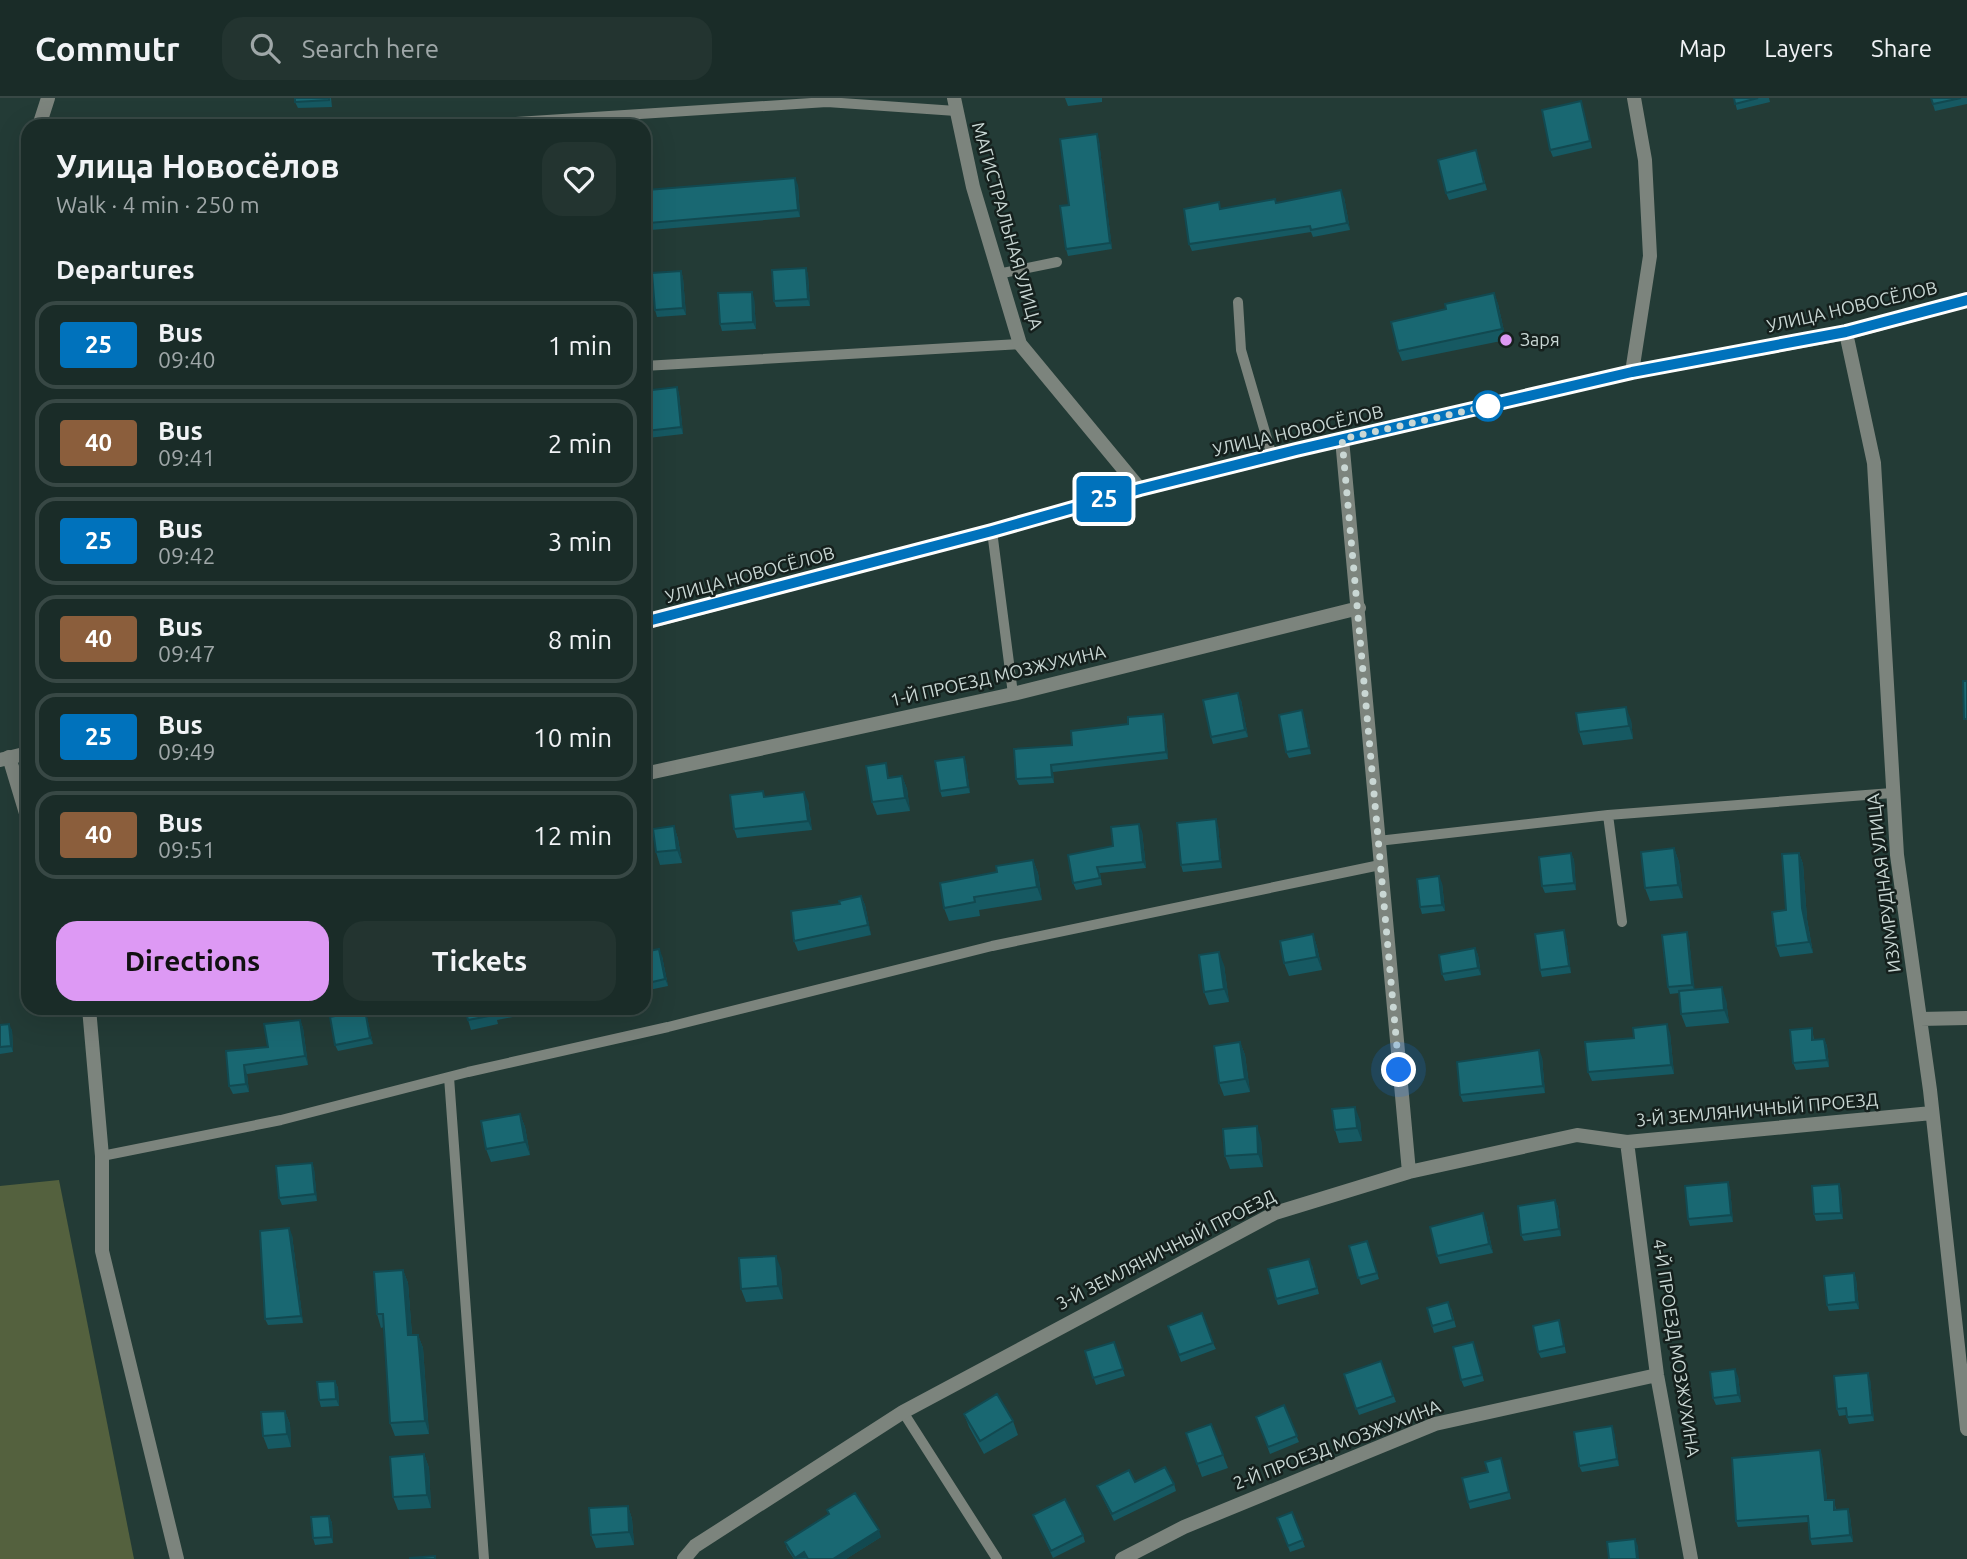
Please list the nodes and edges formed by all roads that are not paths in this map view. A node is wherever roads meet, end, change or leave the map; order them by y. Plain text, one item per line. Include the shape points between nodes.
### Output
1 (48, 98) edge
2 (1634, 98) edge
3 (955, 105) edge
4 (41, 119) edge
5 (563, 119) edge
6 (1057, 261) dead end
7 (998, 274) junction
8 (1967, 300) edge
9 (1238, 302) dead end
10 (1846, 332) junction
11 (1020, 344) junction
12 (651, 366) edge
13 (1632, 372) junction
14 (1342, 439) junction
15 (1272, 456) junction
16 (1140, 489) junction
17 (992, 531) junction
18 (1359, 608) junction
19 (651, 620) edge
20 (1013, 694) junction
21 (4, 758) edge
22 (651, 772) edge
23 (1892, 793) junction
24 (21, 802) edge
25 (1608, 816) junction
26 (1378, 841) junction
27 (1380, 865) junction
28 (1622, 922) dead end
29 (90, 1015) edge
30 (1967, 1018) edge
31 (1920, 1019) junction
32 (449, 1077) junction
33 (1932, 1113) junction
34 (1627, 1142) junction
35 (102, 1156) junction
36 (1409, 1172) junction
37 (1657, 1374) junction
38 (903, 1412) junction
39 (1967, 1429) edge
40 (177, 1559) edge
41 (484, 1559) edge
42 (684, 1559) edge
43 (997, 1559) edge
44 (1122, 1559) edge
45 (1691, 1559) edge

1 - 4 street
2 - 13 street via 1645,160 1650,256
3 - 5 lane via 827,102
3 - 7 street, МАГИСТРАЛЬНАЯ УЛИЦА via 972,187
6 - 7 lane
7 - 11 street, МАГИСТРАЛЬНАЯ УЛИЦА
8 - 10 street, УЛИЦА НОВОСЁЛОВ
9 - 15 lane via 1241,350
10 - 13 street, УЛИЦА НОВОСЁЛОВ
10 - 23 street, ИЗУМРУДНАЯ УЛИЦА via 1874,463
11 - 12 lane
11 - 16 street, МАГИСТРАЛЬНАЯ УЛИЦА
13 - 14 street, УЛИЦА НОВОСЁЛОВ
14 - 15 street, УЛИЦА НОВОСЁЛОВ
14 - 18 street
15 - 16 street, УЛИЦА НОВОСЁЛОВ
16 - 17 street, УЛИЦА НОВОСЁЛОВ
17 - 19 street, УЛИЦА НОВОСЁЛОВ
17 - 20 lane
18 - 20 street, 1-Й ПРОЕЗД МОЗЖУХИНА
18 - 26 street
20 - 22 street, 1-Й ПРОЕЗД МОЗЖУХИНА
21 - 24 street
23 - 25 lane
23 - 31 street, ИЗУМРУДНАЯ УЛИЦА
25 - 26 lane
25 - 28 lane
26 - 27 street
27 - 32 lane via 992,946
27 - 36 street
29 - 35 street
30 - 31 street
31 - 33 street, ИЗУМРУДНАЯ УЛИЦА
32 - 35 lane via 281,1120
32 - 41 lane
33 - 34 street, 3-Й ЗЕМЛЯНИЧНЫЙ ПРОЕЗД
33 - 39 street, ИЗУМРУДНАЯ УЛИЦА
34 - 36 street, 3-Й ЗЕМЛЯНИЧНЫЙ ПРОЕЗД via 1577,1135
34 - 37 street, 4-Й ПРОЕЗД МОЗЖУХИНА
35 - 40 street via 102,1251
36 - 38 street, 3-Й ЗЕМЛЯНИЧНЫЙ ПРОЕЗД via 1275,1213
37 - 44 street, 2-Й ПРОЕЗД МОЗЖУХИНА via 1435,1424 1184,1527
37 - 45 street, 4-Й ПРОЕЗД МОЗЖУХИНА
38 - 42 street, 3-Й ЗЕМЛЯНИЧНЫЙ ПРОЕЗД via 695,1546
38 - 43 lane

